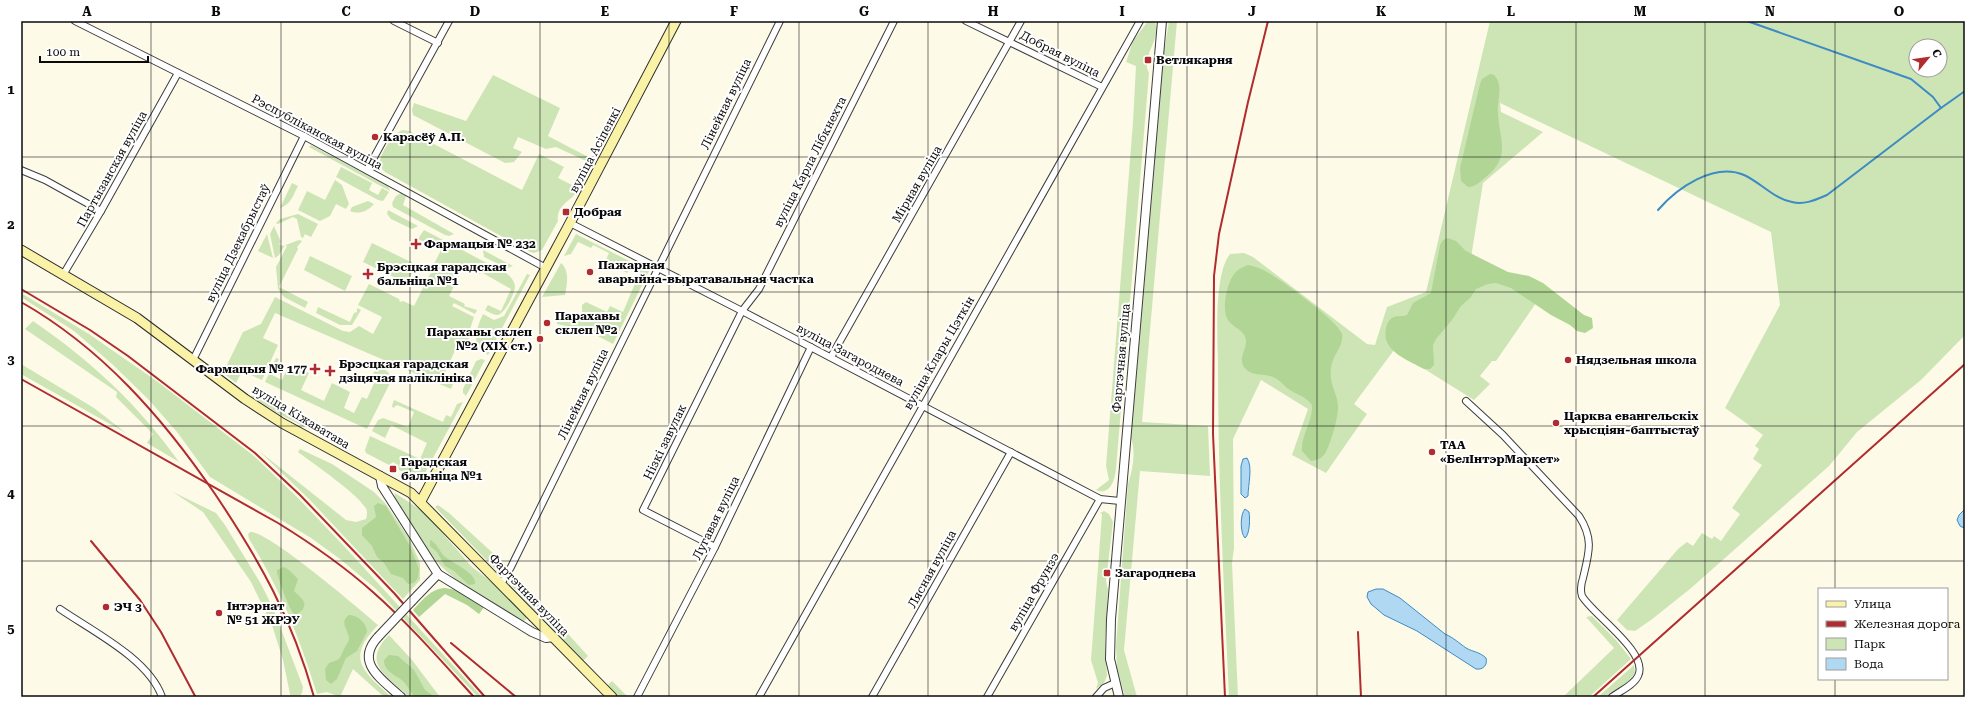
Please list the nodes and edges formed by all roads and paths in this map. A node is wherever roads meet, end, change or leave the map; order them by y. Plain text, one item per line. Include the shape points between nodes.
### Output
1 (75, 21) edge
2 (394, 21) edge
3 (448, 21) edge
4 (676, 21) edge
5 (780, 21) edge
6 (894, 21) edge
7 (966, 21) edge
8 (1021, 21) edge
9 (1140, 21) edge
10 (1162, 21) edge
11 (1011, 42) junction
12 (438, 43) junction
13 (178, 73) junction
14 (1102, 87) junction
15 (304, 136) junction
16 (21, 170) edge
17 (367, 170) junction
18 (102, 211) junction
19 (570, 224) junction
20 (21, 250) edge
21 (546, 268) junction
22 (657, 268) junction
23 (63, 275) junction
24 (742, 311) junction
25 (811, 347) junction
26 (831, 357) junction
27 (193, 360) junction
28 (1466, 401) dead end
29 (922, 406) junction
30 (1011, 452) junction
31 (380, 476) junction
32 (1100, 498) junction
33 (420, 501) junction
34 (1120, 501) junction
35 (429, 510) joint
36 (715, 547) junction
37 (438, 574) junction
38 (501, 584) junction
39 (60, 609) dead end
40 (553, 637) junction
41 (1114, 683) junction
42 (162, 697) edge
43 (401, 697) edge
44 (612, 697) edge
45 (637, 697) edge
46 (759, 697) edge
47 (872, 697) edge
48 (987, 697) edge
49 (1096, 697) edge
50 (1119, 697) edge
51 (1612, 697) edge

1 - 13 street, Рэспубліканская вуліца
2 - 12 street
3 - 12 street
4 - 19 main road, вуліца Асіпенкі
5 - 22 street, Лінейная вуліца
6 - 24 street, вуліца Карла Лібкнехта via 759,289
7 - 11 street, Добрая вуліца
8 - 11 street, Мірная вуліца
9 - 14 street, вуліца Клары Цэткін
10 - 34 street, Фартэчная вуліца
11 - 14 street, Добрая вуліца
11 - 26 street, Мірная вуліца
12 - 17 street
13 - 15 street, Рэспубліканская вуліца
13 - 18 street, Партызанская вуліца
14 - 29 street, вуліца Клары Цэткін
15 - 17 street, Рэспубліканская вуліца
15 - 27 street, вуліца Дзекабрыстаў
16 - 18 street
17 - 21 street, Рэспубліканская вуліца
18 - 23 street, Партызанская вуліца
19 - 21 main road, вуліца Асіпенкі
19 - 22 street, вуліца Загароднева
20 - 23 main road, вуліца Кіжаватава
21 - 33 main road, вуліца Асіпенкі
22 - 24 street, вуліца Загароднева
22 - 38 street, Лінейная вуліца
23 - 27 main road, вуліца Кіжаватава via 155,331
24 - 25 street, вуліца Загароднева
24 - 36 street, Нізкі завулак via 643,510
25 - 26 street, вуліца Загароднева
25 - 36 street, Лугавая вуліца
26 - 29 street, вуліца Загароднева
27 - 31 main road, вуліца Кіжаватава via 282,423
28 - 51 street via 1579,516 1588,531 1590,551 1580,588 1582,596 1630,648 1639,668 1635,680
29 - 30 street, вуліца Загароднева
29 - 46 street, вуліца Клары Цэткін
30 - 32 street, вуліца Загароднева
30 - 47 street, Лясная вуліца
31 - 33 main road, вуліца Кіжаватава via 411,493
31 - 37 street via 382,486
32 - 34 street, вуліца Загароднева
32 - 48 street, вуліца Фрунзэ
33 - 35 main road, вуліца Кіжаватава
34 - 41 street, Фартэчная вуліца via 1110,650
35 - 38 main road, Фартэчная вуліца
36 - 45 street, Лугавая вуліца
37 - 40 street via 532,632 546,638
37 - 43 street, bridge via 369,648 368,661 377,674
38 - 40 main road, Фартэчная вуліца
39 - 42 street via 136,661 150,676
40 - 44 main road, Фартэчная вуліца
41 - 49 street via 1104,688
41 - 50 street, Фартэчная вуліца

